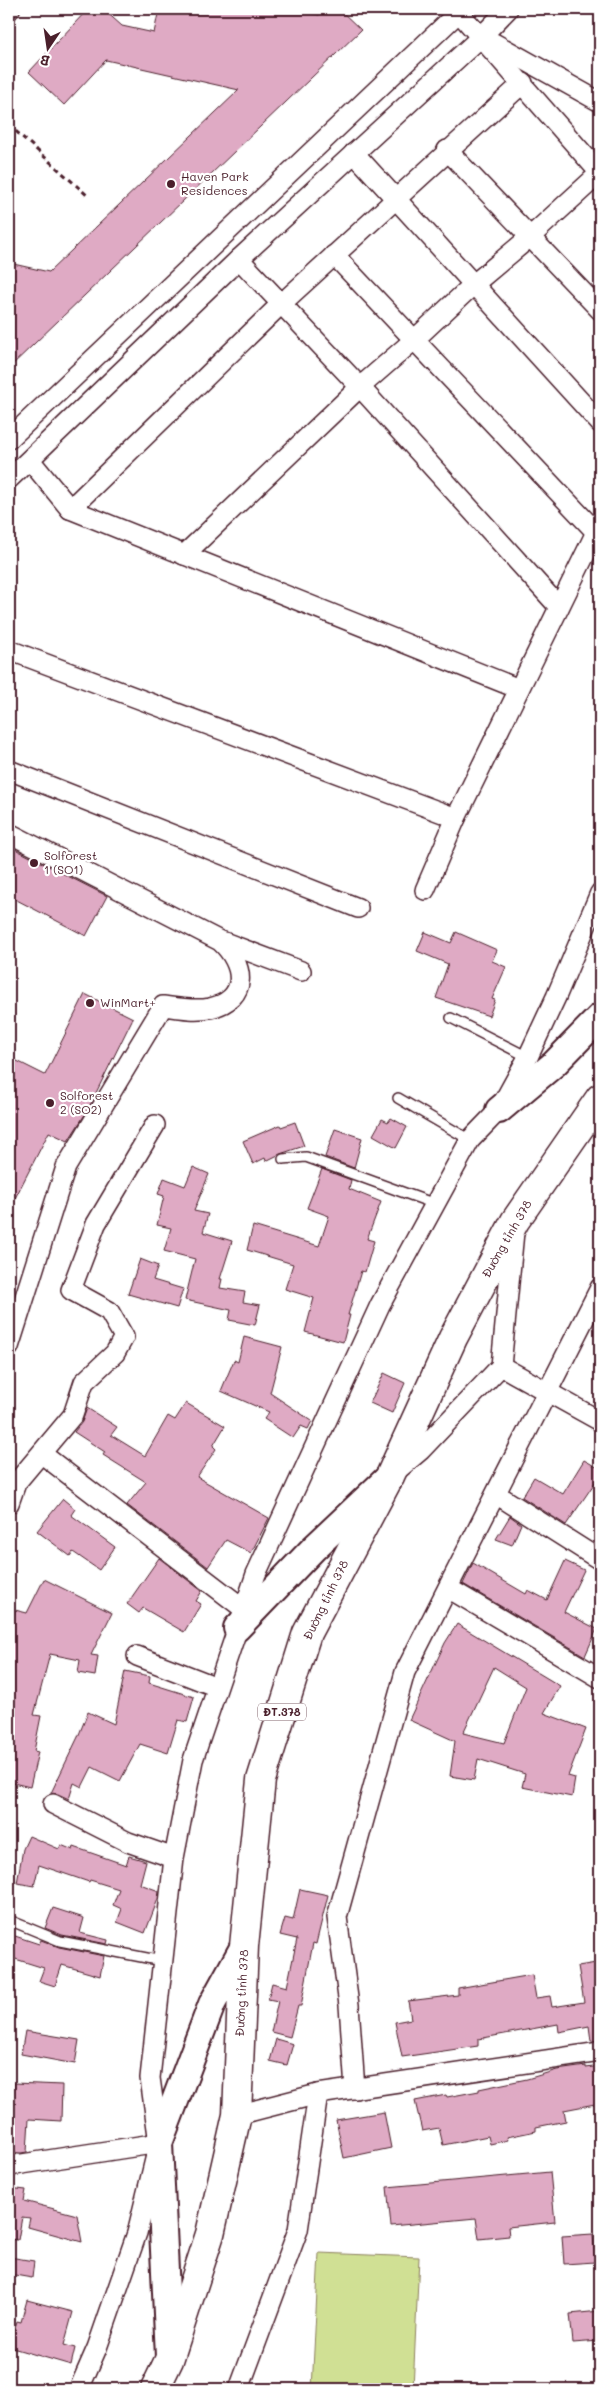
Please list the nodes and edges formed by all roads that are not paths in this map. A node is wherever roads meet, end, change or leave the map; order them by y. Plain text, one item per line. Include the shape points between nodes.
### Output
1 (508, 9) edge
2 (459, 10) edge
3 (482, 36) junction
4 (523, 83) junction
5 (600, 102) edge
6 (448, 150) junction
7 (354, 153) junction
8 (600, 173) edge
9 (396, 197) junction
10 (530, 237) junction
11 (334, 255) junction
12 (239, 259) junction
13 (474, 284) junction
14 (281, 304) junction
15 (600, 310) edge
16 (414, 340) junction
17 (360, 387) junction
18 (600, 423) edge
19 (9, 439) edge
20 (30, 460) junction
21 (9, 479) edge
22 (70, 510) junction
23 (598, 528) edge
24 (184, 555) junction
25 (560, 607) junction
26 (9, 650) edge
27 (520, 689) junction
28 (9, 770) edge
29 (456, 818) junction
30 (9, 833) edge
31 (426, 890) dead end
32 (600, 893) edge
33 (358, 908) dead end
34 (220, 941) junction
35 (301, 971) dead end
36 (600, 1017) edge
37 (451, 1018) dead end
38 (528, 1057) junction
39 (398, 1098) dead end
40 (600, 1098) edge
41 (500, 1110) junction
42 (155, 1125) dead end
43 (470, 1140) junction
44 (283, 1159) dead end
45 (435, 1204) junction
46 (515, 1221) junction
47 (600, 1288) edge
48 (9, 1348) edge
49 (501, 1366) junction
50 (547, 1390) junction
51 (600, 1421) edge
52 (42, 1454) junction
53 (390, 1476) junction
54 (496, 1494) junction
55 (9, 1503) edge
56 (600, 1560) edge
57 (448, 1588) junction
58 (241, 1619) junction
59 (137, 1656) dead end
60 (600, 1678) edge
61 (217, 1687) junction
62 (53, 1804) dead end
63 (174, 1858) junction
64 (9, 1920) edge
65 (244, 1946) junction
66 (162, 1961) junction
67 (600, 2052) edge
68 (355, 2089) junction
69 (318, 2094) junction
70 (237, 2115) junction
71 (158, 2143) junction
72 (9, 2166) edge
73 (169, 2360) junction
74 (79, 2389) edge
75 (155, 2389) edge
76 (239, 2389) edge

1 - 3 street
2 - 3 street
2 - 19 street
3 - 4 street
3 - 5 street
3 - 7 street
4 - 6 street
4 - 8 street
6 - 9 street
6 - 10 street
7 - 9 street
7 - 12 street
8 - 10 street
9 - 11 street
9 - 13 street
10 - 13 street
10 - 15 street
11 - 14 street
11 - 16 street
12 - 14 street
12 - 20 street
13 - 16 street
13 - 18 street
14 - 17 street
14 - 22 street
16 - 17 street
16 - 23 street
17 - 24 street
17 - 25 street
20 - 21 street
20 - 22 street
22 - 24 street
23 - 25 street
24 - 27 street
25 - 27 street
26 - 29 street
27 - 29 street
28 - 33 street
29 - 31 street
30 - 34 street
32 - 38 street
34 - 35 street
34 - 48 street via 236,960 239,985 224,1004 187,1009 163,1006 66,1167
36 - 41 main road via 554,1064
37 - 38 lane
38 - 41 street
39 - 43 lane
40 - 46 main road, Đường tỉnh 378 / ĐT.378
41 - 43 street
42 - 52 street via 96,1224 71,1290 109,1311 124,1337 115,1353 84,1382 73,1415
43 - 45 street
44 - 45 lane via 306,1157
45 - 58 street via 380,1305 256,1574
46 - 49 street
46 - 53 main road, Đường tỉnh 378 / ĐT.378 via 453,1338
47 - 50 street
49 - 50 street
49 - 53 street via 421,1450
50 - 51 street
50 - 54 street
52 - 55 street via 16,1483
52 - 58 street
53 - 58 main road
53 - 65 main road, Đường tỉnh 378 / ĐT.378 via 307,1633 261,1780
54 - 56 street
54 - 57 street
57 - 60 street
57 - 68 street via 405,1672 337,1917 349,2005
58 - 61 street
59 - 61 street
61 - 63 street via 193,1760
62 - 63 street via 128,1842
63 - 66 street
64 - 66 lane via 60,1941
65 - 70 main road, Đường tỉnh 378 / ĐT.378
65 - 71 main road via 212,2004
66 - 71 street via 150,2078
67 - 68 street
68 - 69 street
69 - 70 street
69 - 76 street via 298,2230
70 - 73 main road, Đường tỉnh 378 / ĐT.378 via 210,2234
71 - 72 street
71 - 73 main road
71 - 74 street via 137,2233 97,2348
73 - 75 main road, Đường tỉnh 378 / ĐT.378

